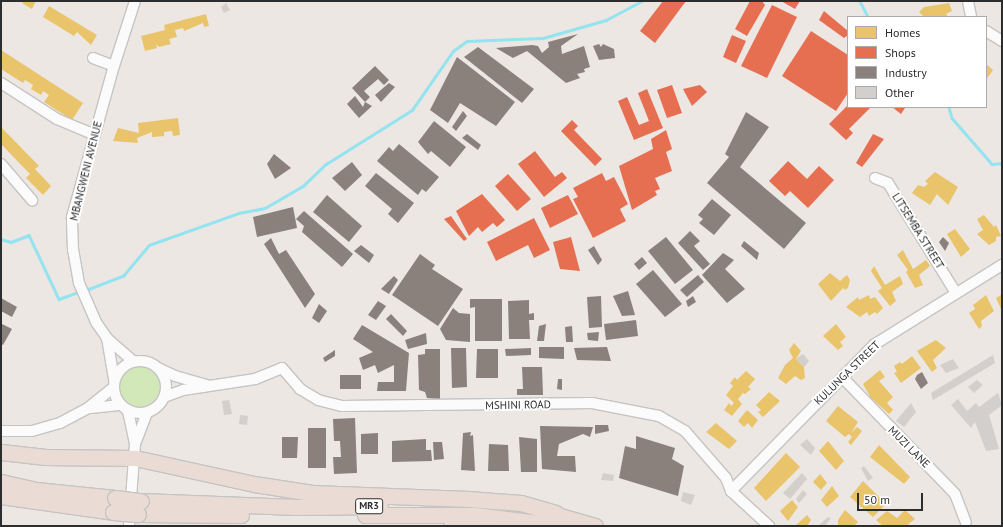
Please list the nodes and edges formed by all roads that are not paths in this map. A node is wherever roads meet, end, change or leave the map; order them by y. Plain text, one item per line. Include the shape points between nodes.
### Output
1 (135, 1) edge
2 (968, 1) edge
3 (971, 16) edge
4 (987, 32) edge
5 (1002, 41) edge
6 (93, 58) dead end
7 (114, 66) junction
8 (1, 83) edge
9 (95, 135) junction
10 (1, 164) edge
11 (875, 178) dead end
12 (32, 200) dead end
13 (1002, 265) edge
14 (956, 293) junction
15 (107, 338) junction
16 (134, 361) junction
17 (158, 368) junction
18 (843, 378) junction
19 (114, 384) junction
20 (211, 386) junction
21 (164, 397) junction
22 (88, 408) junction
23 (125, 408) junction
24 (147, 412) junction
25 (1, 431) edge
26 (135, 451) junction
27 (1, 452) edge
28 (1, 482) edge
29 (731, 491) junction
30 (1, 496) edge
31 (114, 505) junction
32 (136, 514) edge
33 (559, 520) edge
34 (966, 522) dead end
35 (451, 526) edge
36 (480, 526) edge
37 (595, 526) edge
38 (769, 526) edge

1 - 7 street, MBANGWENI AVENUE
2 - 3 street
4 - 5 street
6 - 7 street
7 - 9 street, MBANGWENI AVENUE
8 - 9 street via 57,119
9 - 15 street, MBANGWENI AVENUE via 72,217 73,250 79,283 96,322
10 - 12 street
11 - 14 street, LITSEMBA STREET via 888,183
13 - 14 street, KULUNGA STREET
14 - 18 street, KULUNGA STREET via 875,344
15 - 16 street, MBANGWENI AVENUE
15 - 19 street, MBANGWENI AVENUE
16 - 17 street via 151,363
16 - 19 street via 125,365
17 - 20 street via 175,376
17 - 21 street via 166,382
18 - 29 street, KULUNGA STREET
18 - 34 street, MUZI LANE via 955,494
19 - 22 street
19 - 23 street
20 - 21 street via 183,390
20 - 29 street, MSHINI ROAD via 255,379 282,368 300,389 318,400 342,406 592,403 659,416 685,431 726,478
21 - 24 street via 160,404
22 - 23 street
22 - 25 street via 60,423 32,431
23 - 24 street
23 - 26 street
24 - 26 street
26 - 27 highway via 46,457
26 - 32 street
26 - 33 highway via 254,484 312,493 521,503
28 - 31 highway, MR3
29 - 38 street
30 - 31 highway, MR3
31 - 32 highway, MR3, bridge
32 - 33 highway, MR3 via 296,506 464,505
33 - 37 highway, MR3
35 - 36 highway

